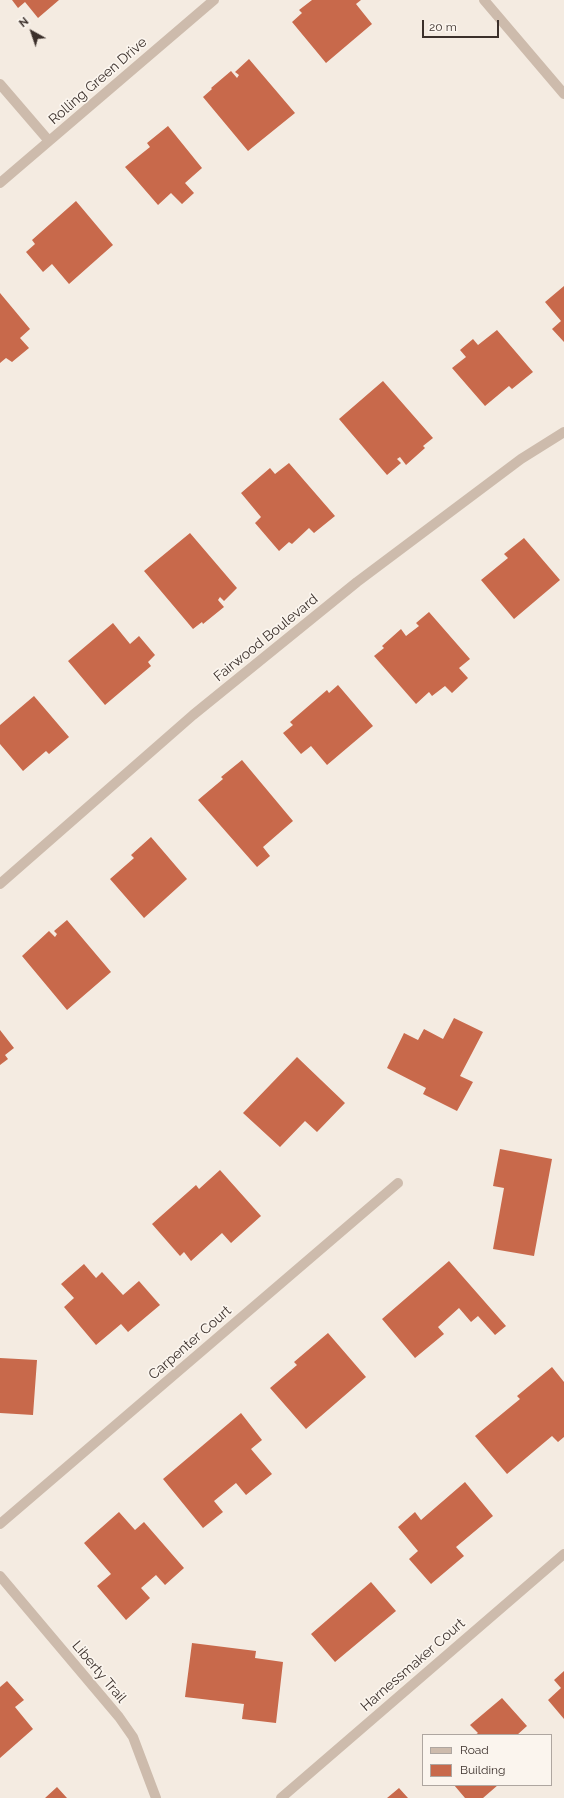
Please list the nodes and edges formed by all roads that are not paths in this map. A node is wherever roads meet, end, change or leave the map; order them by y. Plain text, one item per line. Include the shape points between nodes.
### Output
1 (214, 0) edge
2 (484, 0) edge
3 (0, 84) edge
4 (564, 94) edge
5 (49, 142) junction
6 (0, 183) edge
7 (564, 432) edge
8 (0, 884) edge
9 (398, 1183) dead end
10 (0, 1524) edge
11 (564, 1554) edge
12 (0, 1576) edge
13 (156, 1798) edge
14 (281, 1798) edge

1 - 5 street, Rolling Green Drive
2 - 4 street
3 - 5 street
5 - 6 street, Rolling Green Drive
7 - 8 street, Fairwood Boulevard via 357,582 193,715
9 - 10 street, Carpenter Court
11 - 14 street, Harnessmaker Court
12 - 13 street, Liberty Trail via 119,1717 133,1737

